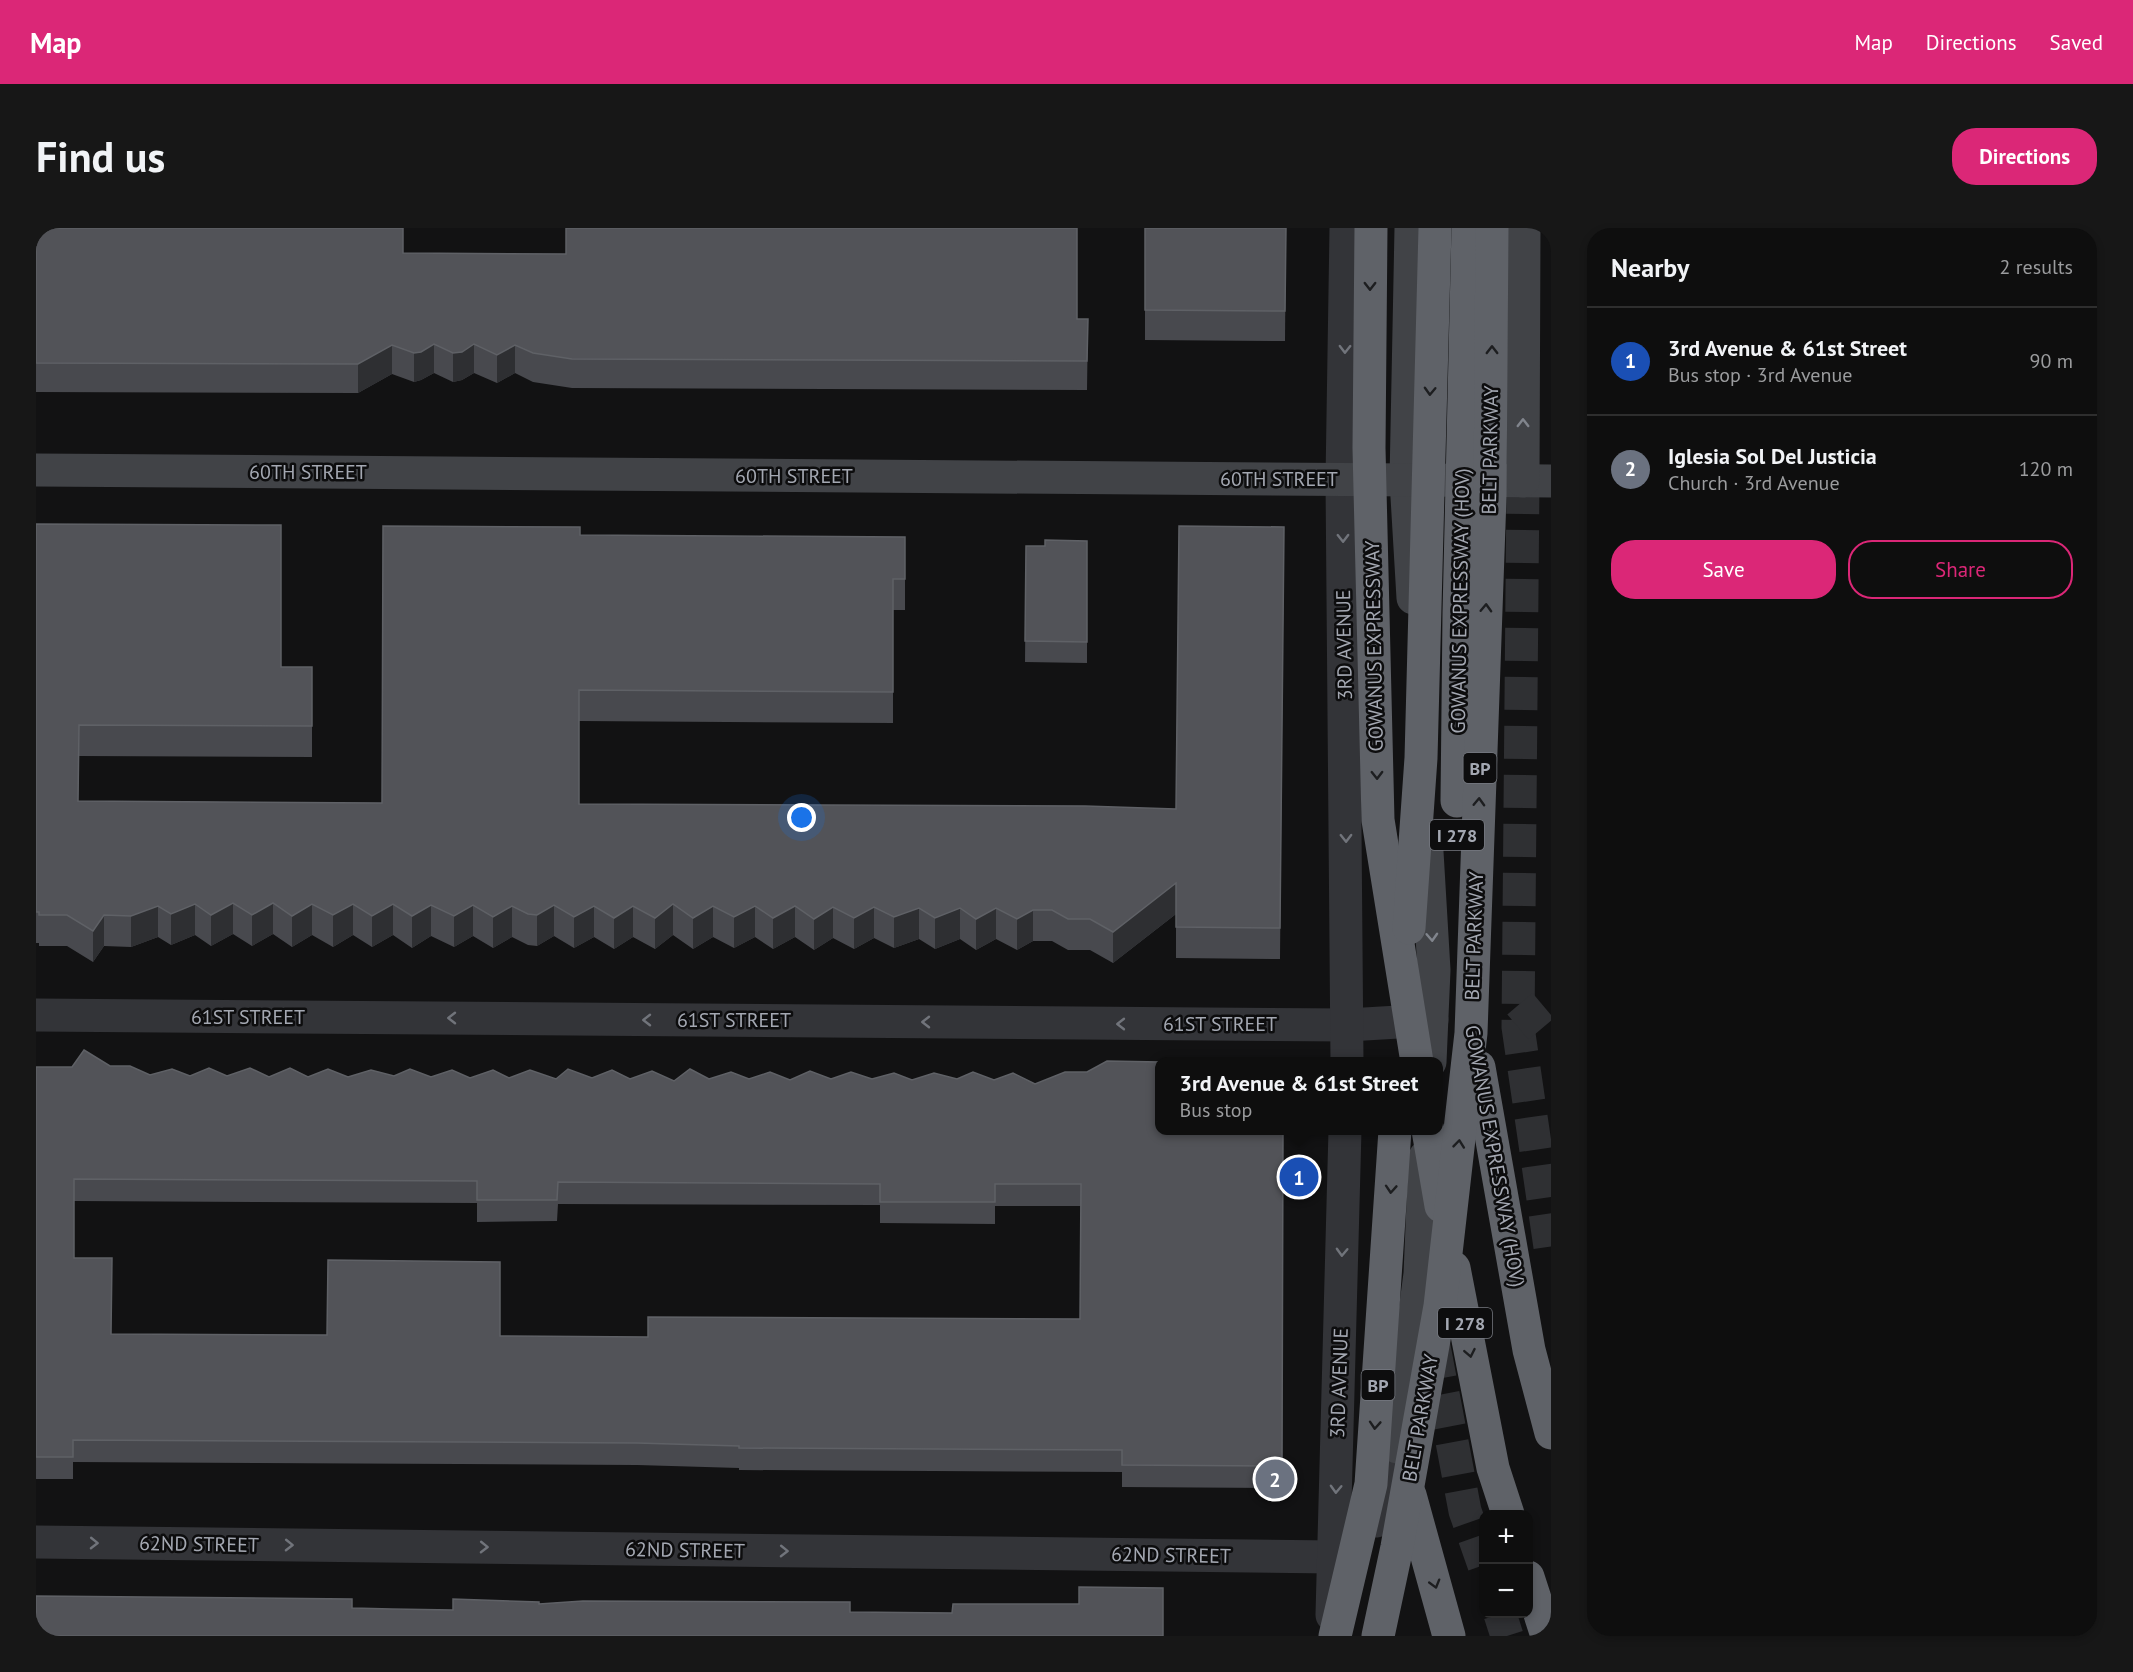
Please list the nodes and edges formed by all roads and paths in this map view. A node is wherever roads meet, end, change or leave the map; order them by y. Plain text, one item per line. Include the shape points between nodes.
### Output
1 (1346, 228) edge
2 (1371, 228) edge
3 (1410, 228) edge
4 (1435, 228) edge
5 (1468, 228) edge
6 (1492, 228) edge
7 (1524, 228) edge
8 (36, 470) edge
9 (1342, 480) junction
10 (1406, 480) junction
11 (1537, 481) edge
12 (36, 1015) edge
13 (1432, 1020) junction
14 (1348, 1026) junction
15 (1347, 1057) edge
16 (1399, 1057) edge
17 (1416, 1057) edge
18 (1430, 1057) edge
19 (1345, 1135) edge
20 (1395, 1135) edge
21 (1427, 1135) edge
22 (1428, 1135) edge
23 (1440, 1306) junction
24 (1551, 1433) edge
25 (1397, 1447) junction
26 (1506, 1510) edge
27 (36, 1542) edge
28 (1334, 1557) junction
29 (1533, 1593) edge
30 (1333, 1636) edge
31 (1343, 1636) edge
32 (1378, 1636) edge
33 (1399, 1636) edge
34 (1449, 1636) edge
35 (1547, 1636) edge

1 -> 9 street, 3RD AVENUE
2 -> 17 highway, GOWANUS EXPRESSWAY via 1369,448 1378,820
3 - 10 main road
4 -> 16 highway via 1421,758
5 - 24 highway, GOWANUS EXPRESSWAY (HOV) / I 278 via 1456,909 1487,1117 1527,1338
23 -> 6 highway, BELT PARKWAY / BP via 1471,1034 1490,497
11 -> 7 main road
8 - 9 main road, 60TH STREET
9 - 10 main road, 60TH STREET
9 -> 14 street, 3RD AVENUE
10 - 11 main road, 60TH STREET
10 -> 13 main road via 1434,970
14 -> 12 street, 61ST STREET
13 - 14 street, 61ST STREET
13 - 18 main road
14 - 15 street, 3RD AVENUE
19 -> 28 street, 3RD AVENUE
20 -> 30 highway, BELT PARKWAY / BP via 1371,1484
21 - 25 main road via 1420,1274
22 -> 26 highway, I 278 via 1493,1468
23 - 32 highway, BELT PARKWAY / BP
23 - 33 highway
25 - 31 street
25 -> 34 highway
27 -> 28 street, 62ND STREET
28 - 30 street, 3RD AVENUE
29 - 35 highway

